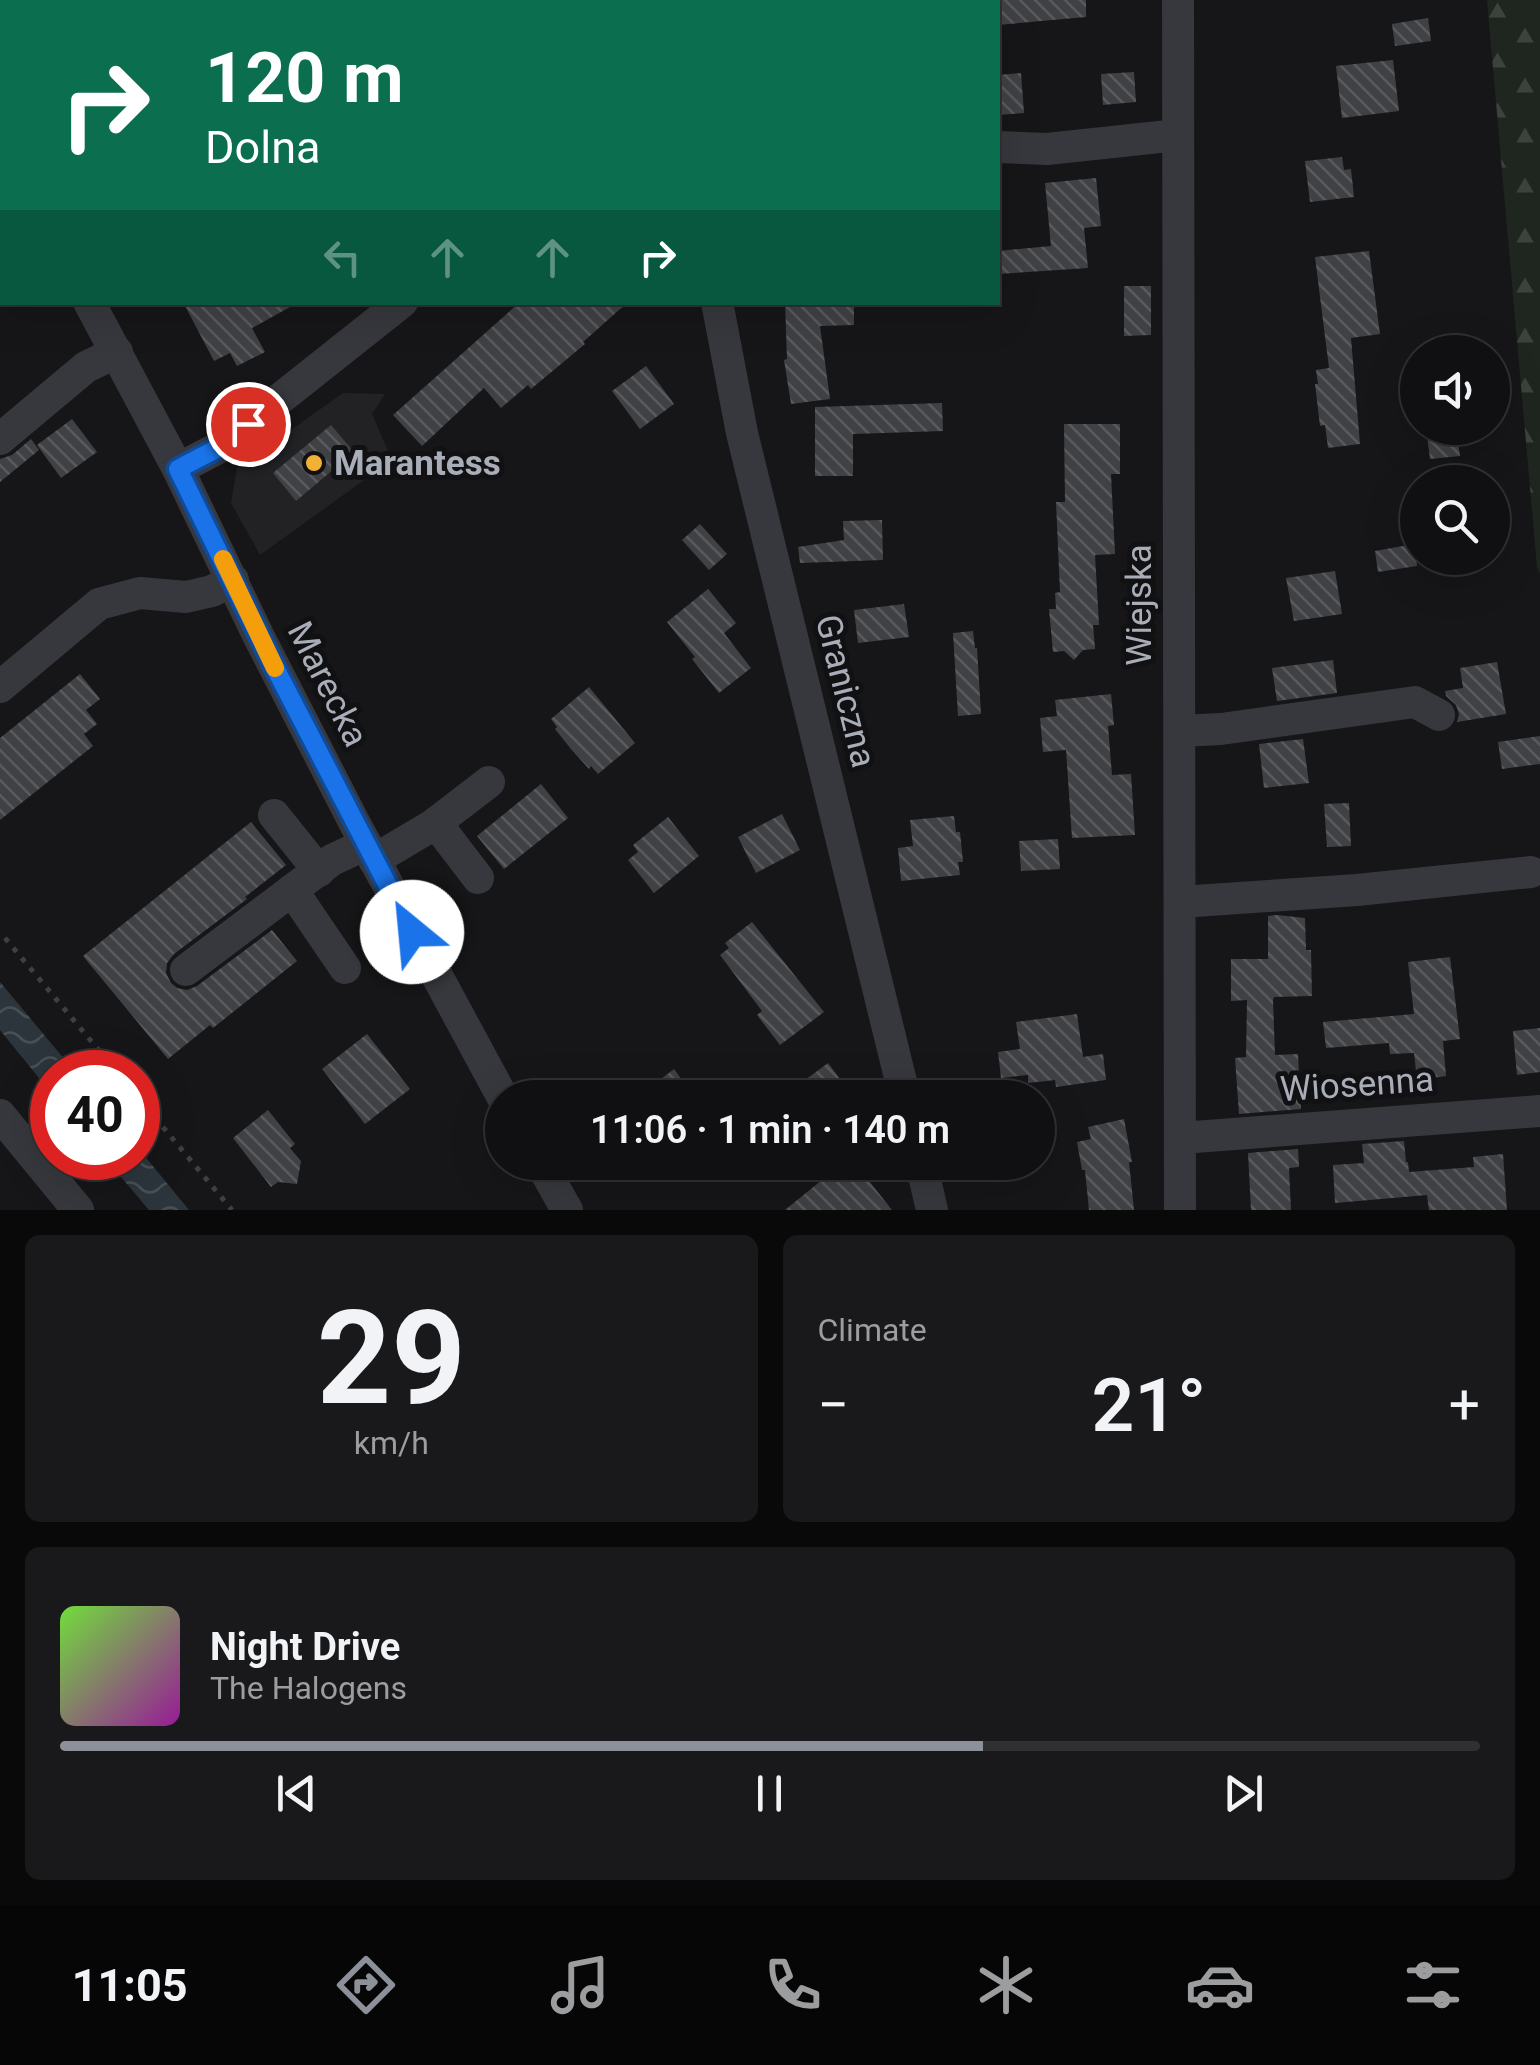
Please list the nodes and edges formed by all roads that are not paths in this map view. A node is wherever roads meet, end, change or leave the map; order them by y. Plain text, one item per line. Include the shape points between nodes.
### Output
1 (1178, 0) edge
2 (1178, 135) junction
3 (1000, 147) edge
4 (91, 305) edge
5 (398, 305) edge
6 (718, 305) edge
7 (117, 352) junction
8 (0, 439) edge
9 (178, 469) junction
10 (233, 580) junction
11 (0, 686) edge
12 (1439, 715) dead end
13 (1180, 730) junction
14 (490, 782) dead end
15 (274, 816) dead end
16 (436, 823) junction
17 (370, 852) junction
18 (1531, 872) dead end
19 (478, 878) dead end
20 (305, 880) junction
21 (1180, 902) junction
22 (346, 968) dead end
23 (186, 970) dead end
24 (493, 1080) edge
25 (901, 1080) edge
26 (1540, 1110) edge
27 (0, 1115) edge
28 (1181, 1138) junction
29 (550, 1180) edge
30 (925, 1180) edge
31 (78, 1210) edge
32 (567, 1210) edge
33 (932, 1210) edge
34 (1180, 1210) edge

1 - 2 street, Wiejska
2 - 3 street via 1046,149
2 - 13 street, Wiejska
4 - 7 street, Marecka
5 - 9 street via 218,448
6 - 25 street, Graniczna via 742,433
7 - 8 street via 86,367
7 - 9 street, Marecka
9 - 10 street, Marecka
10 - 11 street via 186,597 140,594 98,604
10 - 17 street, Marecka
12 - 13 street via 1415,702
13 - 21 street, Wiejska
14 - 16 street
15 - 20 street
16 - 17 street
16 - 19 street
17 - 20 street via 332,860
17 - 24 street, Marecka
18 - 21 street
20 - 22 street
20 - 23 street
21 - 28 street, Wiejska
26 - 28 street, Wiosenna
27 - 31 street
28 - 34 street, Wiejska
29 - 32 street
30 - 33 street

